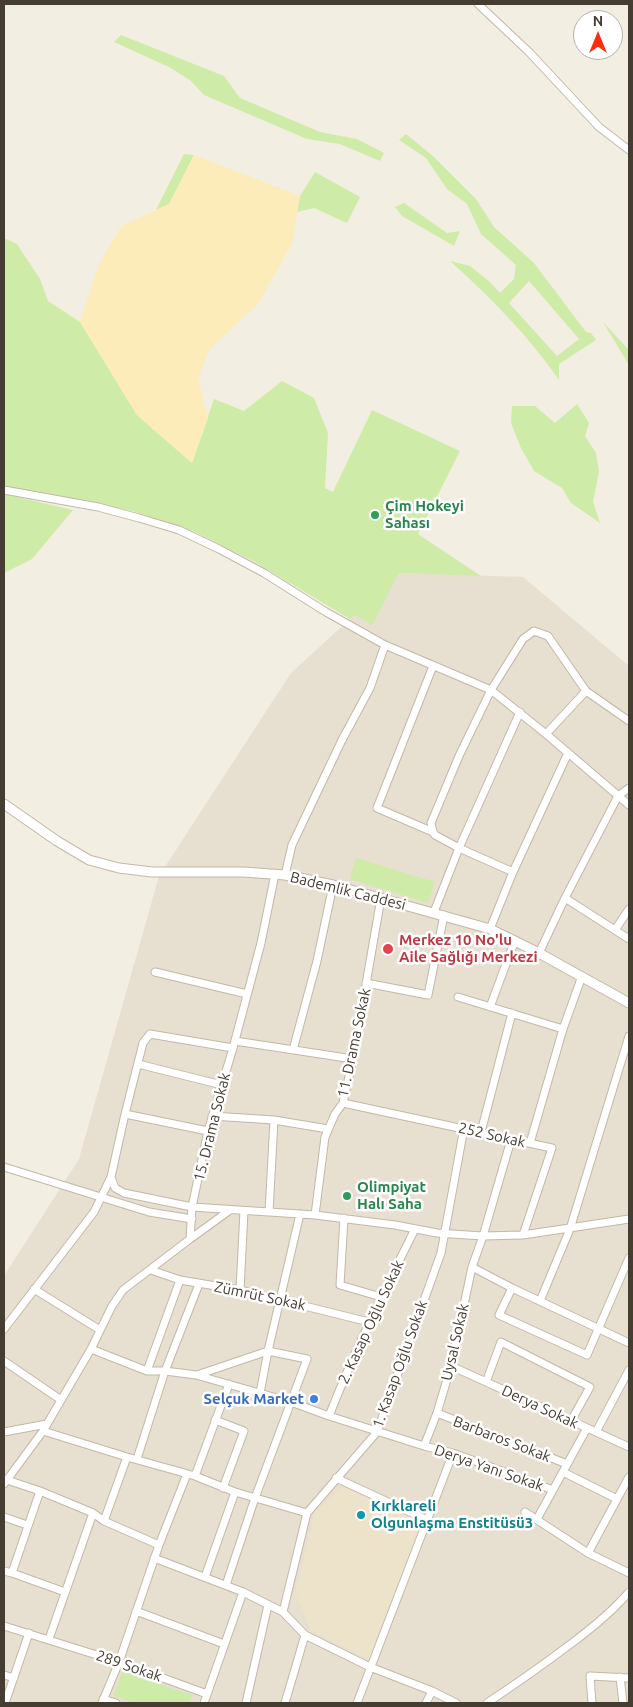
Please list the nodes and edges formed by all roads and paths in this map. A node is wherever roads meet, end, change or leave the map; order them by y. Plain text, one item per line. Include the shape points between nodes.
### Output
1 (478, 4) edge
2 (629, 150) edge
3 (4, 490) edge
4 (385, 645) junction
5 (433, 666) junction
6 (490, 690) junction
7 (586, 691) junction
8 (520, 712) junction
9 (629, 721) edge
10 (546, 734) junction
11 (568, 753) junction
12 (629, 788) edge
13 (618, 796) junction
14 (4, 804) edge
15 (629, 804) edge
16 (432, 832) junction
17 (459, 848) junction
18 (513, 872) junction
19 (275, 874) junction
20 (285, 875) junction
21 (333, 885) junction
22 (381, 898) junction
23 (565, 898) junction
24 (629, 909) edge
25 (434, 912) junction
26 (444, 915) junction
27 (490, 928) junction
28 (615, 930) junction
29 (629, 939) edge
30 (515, 940) junction
31 (539, 953) junction
32 (155, 972) dead end
33 (582, 976) junction
34 (366, 982) junction
35 (247, 994) junction
36 (458, 997) dead end
37 (629, 1003) edge
38 (490, 1007) junction
39 (512, 1013) junction
40 (563, 1029) junction
41 (629, 1036) edge
42 (234, 1044) junction
43 (293, 1050) junction
44 (353, 1059) junction
45 (138, 1064) junction
46 (222, 1085) junction
47 (343, 1103) junction
48 (125, 1114) junction
49 (212, 1116) junction
50 (274, 1120) junction
51 (464, 1128) junction
52 (328, 1130) junction
53 (208, 1131) junction
54 (481, 1132) junction
55 (511, 1140) junction
56 (530, 1143) junction
57 (4, 1167) edge
58 (112, 1177) junction
59 (101, 1198) junction
60 (192, 1207) junction
61 (230, 1210) junction
62 (244, 1211) junction
63 (269, 1212) junction
64 (300, 1214) junction
65 (315, 1215) junction
66 (344, 1218) junction
67 (629, 1218) edge
68 (192, 1220) junction
69 (415, 1229) junction
70 (570, 1229) junction
71 (444, 1234) junction
72 (523, 1235) junction
73 (483, 1236) junction
74 (190, 1239) junction
75 (628, 1261) edge
76 (472, 1267) junction
77 (151, 1270) junction
78 (180, 1280) junction
79 (200, 1284) junction
80 (512, 1288) junction
81 (34, 1289) junction
82 (240, 1290) junction
83 (381, 1297) junction
84 (281, 1300) junction
85 (540, 1301) junction
86 (369, 1322) junction
87 (4, 1328) edge
88 (598, 1328) junction
89 (100, 1330) junction
90 (629, 1343) edge
91 (91, 1348) junction
92 (268, 1351) junction
93 (4, 1360) edge
94 (451, 1366) junction
95 (629, 1370) edge
96 (147, 1371) junction
97 (165, 1371) junction
98 (196, 1375) junction
99 (486, 1382) junction
100 (229, 1384) junction
101 (260, 1393) junction
102 (61, 1400) junction
103 (291, 1402) junction
104 (436, 1413) junction
105 (329, 1416) junction
106 (215, 1420) junction
107 (571, 1421) junction
108 (47, 1424) junction
109 (587, 1428) junction
110 (43, 1431) junction
111 (4, 1432) edge
112 (377, 1432) junction
113 (596, 1432) junction
114 (424, 1446) junction
115 (629, 1447) edge
116 (453, 1453) junction
117 (127, 1457) junction
118 (136, 1459) junction
119 (567, 1464) junction
120 (563, 1472) junction
121 (191, 1475) junction
122 (629, 1477) edge
123 (336, 1478) junction
124 (5, 1481) edge
125 (223, 1488) junction
126 (40, 1490) junction
127 (553, 1490) junction
128 (235, 1492) junction
129 (255, 1498) junction
130 (617, 1499) junction
131 (525, 1512) dead end
132 (92, 1513) junction
133 (307, 1513) junction
134 (4, 1516) edge
135 (537, 1519) junction
136 (427, 1520) junction
137 (104, 1521) junction
138 (27, 1525) junction
139 (159, 1544) junction
140 (588, 1552) junction
141 (154, 1558) junction
142 (4, 1571) edge
143 (629, 1572) edge
144 (12, 1573) junction
145 (205, 1577) junction
146 (226, 1585) junction
147 (65, 1592) junction
148 (243, 1592) junction
149 (629, 1592) edge
150 (268, 1605) junction
151 (136, 1611) junction
152 (283, 1612) junction
153 (4, 1626) edge
154 (29, 1633) junction
155 (305, 1635) junction
156 (49, 1639) junction
157 (224, 1644) junction
158 (119, 1662) junction
159 (370, 1667) junction
160 (4, 1675) edge
161 (620, 1677) junction
162 (14, 1678) junction
163 (629, 1678) edge
164 (432, 1691) junction
165 (207, 1694) junction
166 (103, 1701) edge
167 (6, 1703) edge
168 (116, 1703) edge
169 (204, 1703) edge
170 (246, 1703) edge
171 (285, 1703) edge
172 (357, 1703) edge
173 (426, 1703) edge
174 (456, 1703) edge
175 (487, 1703) edge
176 (592, 1703) edge
177 (623, 1703) edge

1 - 2 street via 600,127
3 - 4 street via 98,507 179,530 264,573
4 - 5 street
4 - 20 street via 370,688 292,845
5 - 6 street
5 - 16 street via 377,808
6 - 7 street via 522,639 534,631 548,636
6 - 8 street
6 - 16 street via 432,819
7 - 9 street
7 - 10 street
8 - 10 street
8 - 17 street
10 - 11 street
11 - 13 street
11 - 18 street
12 - 13 street
13 - 15 street
13 - 23 street
14 - 19 street, Bademlik Caddesi via 89,860 118,868 152,872
16 - 17 street
17 - 18 street
17 - 25 street
18 - 27 street
19 - 20 street, Bademlik Caddesi
19 - 35 street, 15. Drama Sokak
20 - 21 street, Bademlik Caddesi
21 - 22 street, Bademlik Caddesi
21 - 43 street
22 - 25 street, Bademlik Caddesi
22 - 34 street, 11. Drama Sokak
23 - 28 street
23 - 31 street
24 - 28 street
25 - 26 street, Bademlik Caddesi
26 - 27 street, Bademlik Caddesi
26 - 34 street via 428,995
27 - 30 street, Bademlik Caddesi
28 - 29 street
30 - 31 street, Bademlik Caddesi
30 - 38 street
31 - 33 street, Bademlik Caddesi
32 - 35 street
33 - 37 street, Bademlik Caddesi
33 - 40 street
34 - 44 street, 11. Drama Sokak
35 - 42 street, 15. Drama Sokak
36 - 38 street
38 - 39 street
39 - 40 street
39 - 54 street
40 - 56 street
41 - 70 street
42 - 43 street
42 - 45 street via 150,1034 143,1043
42 - 46 street, 15. Drama Sokak
43 - 44 street
44 - 47 street, 11. Drama Sokak
45 - 46 street
45 - 48 street
46 - 49 street, 15. Drama Sokak
47 - 51 street, 252 Sokak
47 - 52 street, 11. Drama Sokak via 334,1114
48 - 53 street
48 - 58 street
49 - 50 street
49 - 53 street, 15. Drama Sokak
50 - 52 street
50 - 63 street
51 - 54 street, 252 Sokak
51 - 71 street, 1. Kasap Oğlu Sokak
52 - 65 street, 11. Drama Sokak
53 - 60 street, 15. Drama Sokak
54 - 55 street, 252 Sokak
55 - 56 street, 252 Sokak
55 - 73 street, Uysal Sokak
56 - 72 street, 252 Sokak via 552,1148
57 - 59 street
58 - 59 street
58 - 60 street via 115,1188 124,1193
59 - 68 street
59 - 81 street via 94,1212
60 - 61 street
60 - 68 street, 15. Drama Sokak
61 - 62 street
61 - 74 street
62 - 63 street
62 - 82 street
63 - 64 street
64 - 65 street
64 - 84 street
65 - 66 street
66 - 69 street
66 - 83 street via 340,1285
67 - 70 street
68 - 74 street, 15. Drama Sokak
69 - 71 street
69 - 83 street, 2. Kasap Oğlu Sokak
70 - 72 street
70 - 85 street
71 - 73 street
71 - 112 street, 1. Kasap Oğlu Sokak via 441,1253
72 - 73 street
73 - 76 street, Uysal Sokak
74 - 77 street
75 - 88 street
76 - 80 street
76 - 94 street, Uysal Sokak
77 - 78 street, Zümrüt Sokak
77 - 89 street via 123,1290
78 - 79 street, Zümrüt Sokak
78 - 96 street
79 - 82 street, Zümrüt Sokak
79 - 97 street
80 - 85 street
80 - 88 street via 499,1315 587,1355
81 - 87 street
81 - 89 street
82 - 84 street, Zümrüt Sokak
83 - 86 street, 2. Kasap Oğlu Sokak
84 - 86 street, Zümrüt Sokak
84 - 92 street
85 - 88 street
86 - 105 street, 2. Kasap Oğlu Sokak
88 - 90 street
89 - 91 street
91 - 96 street
91 - 102 street
92 - 98 street
92 - 101 street
92 - 103 street via 307,1359
93 - 102 street
94 - 99 street, Derya Sokak
94 - 104 street, Uysal Sokak
95 - 113 street
96 - 97 street, Derya Yanı Sokak
97 - 98 street, Derya Yanı Sokak
97 - 118 street
98 - 100 street, Derya Yanı Sokak
99 - 107 street, Derya Sokak
99 - 107 street via 501,1342 590,1387
100 - 101 street, Derya Yanı Sokak
100 - 106 street
101 - 103 street, Derya Yanı Sokak
102 - 108 street
103 - 105 street, Derya Yanı Sokak
103 - 129 street
104 - 114 street, Uysal Sokak
104 - 119 street, Barbaros Sokak
105 - 112 street, Derya Yanı Sokak
106 - 121 street
106 - 125 street via 244,1431
107 - 109 street, Derya Sokak
108 - 110 street
108 - 111 street
109 - 113 street, Derya Sokak
109 - 119 street
110 - 117 street
110 - 124 street
112 - 114 street, Derya Yanı Sokak
112 - 123 street, 1. Kasap Oğlu Sokak
113 - 115 street, Derya Sokak
114 - 116 street, Derya Yanı Sokak
116 - 127 street, Derya Yanı Sokak
116 - 136 street
117 - 118 street
117 - 137 street
118 - 121 street
119 - 120 street
120 - 127 street
120 - 130 street
121 - 125 street
121 - 139 street
122 - 130 street
123 - 133 street, 1. Kasap Oğlu Sokak
123 - 136 street
124 - 126 street
125 - 128 street
126 - 132 street
126 - 138 street
127 - 135 street
128 - 129 street
128 - 145 street
129 - 133 street
129 - 146 street
130 - 140 street
131 - 135 street
132 - 137 street
132 - 147 street
133 - 152 street
134 - 138 street
135 - 140 street
136 - 159 street
137 - 139 street
138 - 144 street
139 - 141 street
140 - 143 street
141 - 145 street
141 - 151 street
142 - 144 street
144 - 147 street
145 - 146 street
146 - 148 street
147 - 156 street
148 - 150 street
148 - 157 street
149 - 175 street via 589,1629
150 - 152 street
150 - 170 street
151 - 157 street
151 - 158 street
152 - 155 street
153 - 154 street, 289 Sokak
154 - 156 street, 289 Sokak
154 - 162 street
155 - 159 street
155 - 171 street
156 - 158 street, 289 Sokak
157 - 165 street
158 - 165 street, 289 Sokak
158 - 166 street
159 - 164 street
159 - 172 street
160 - 162 street
161 - 163 street
161 - 176 street via 590,1676
161 - 177 street
162 - 167 street
164 - 173 street
164 - 174 street
165 - 169 street
166 - 168 street

